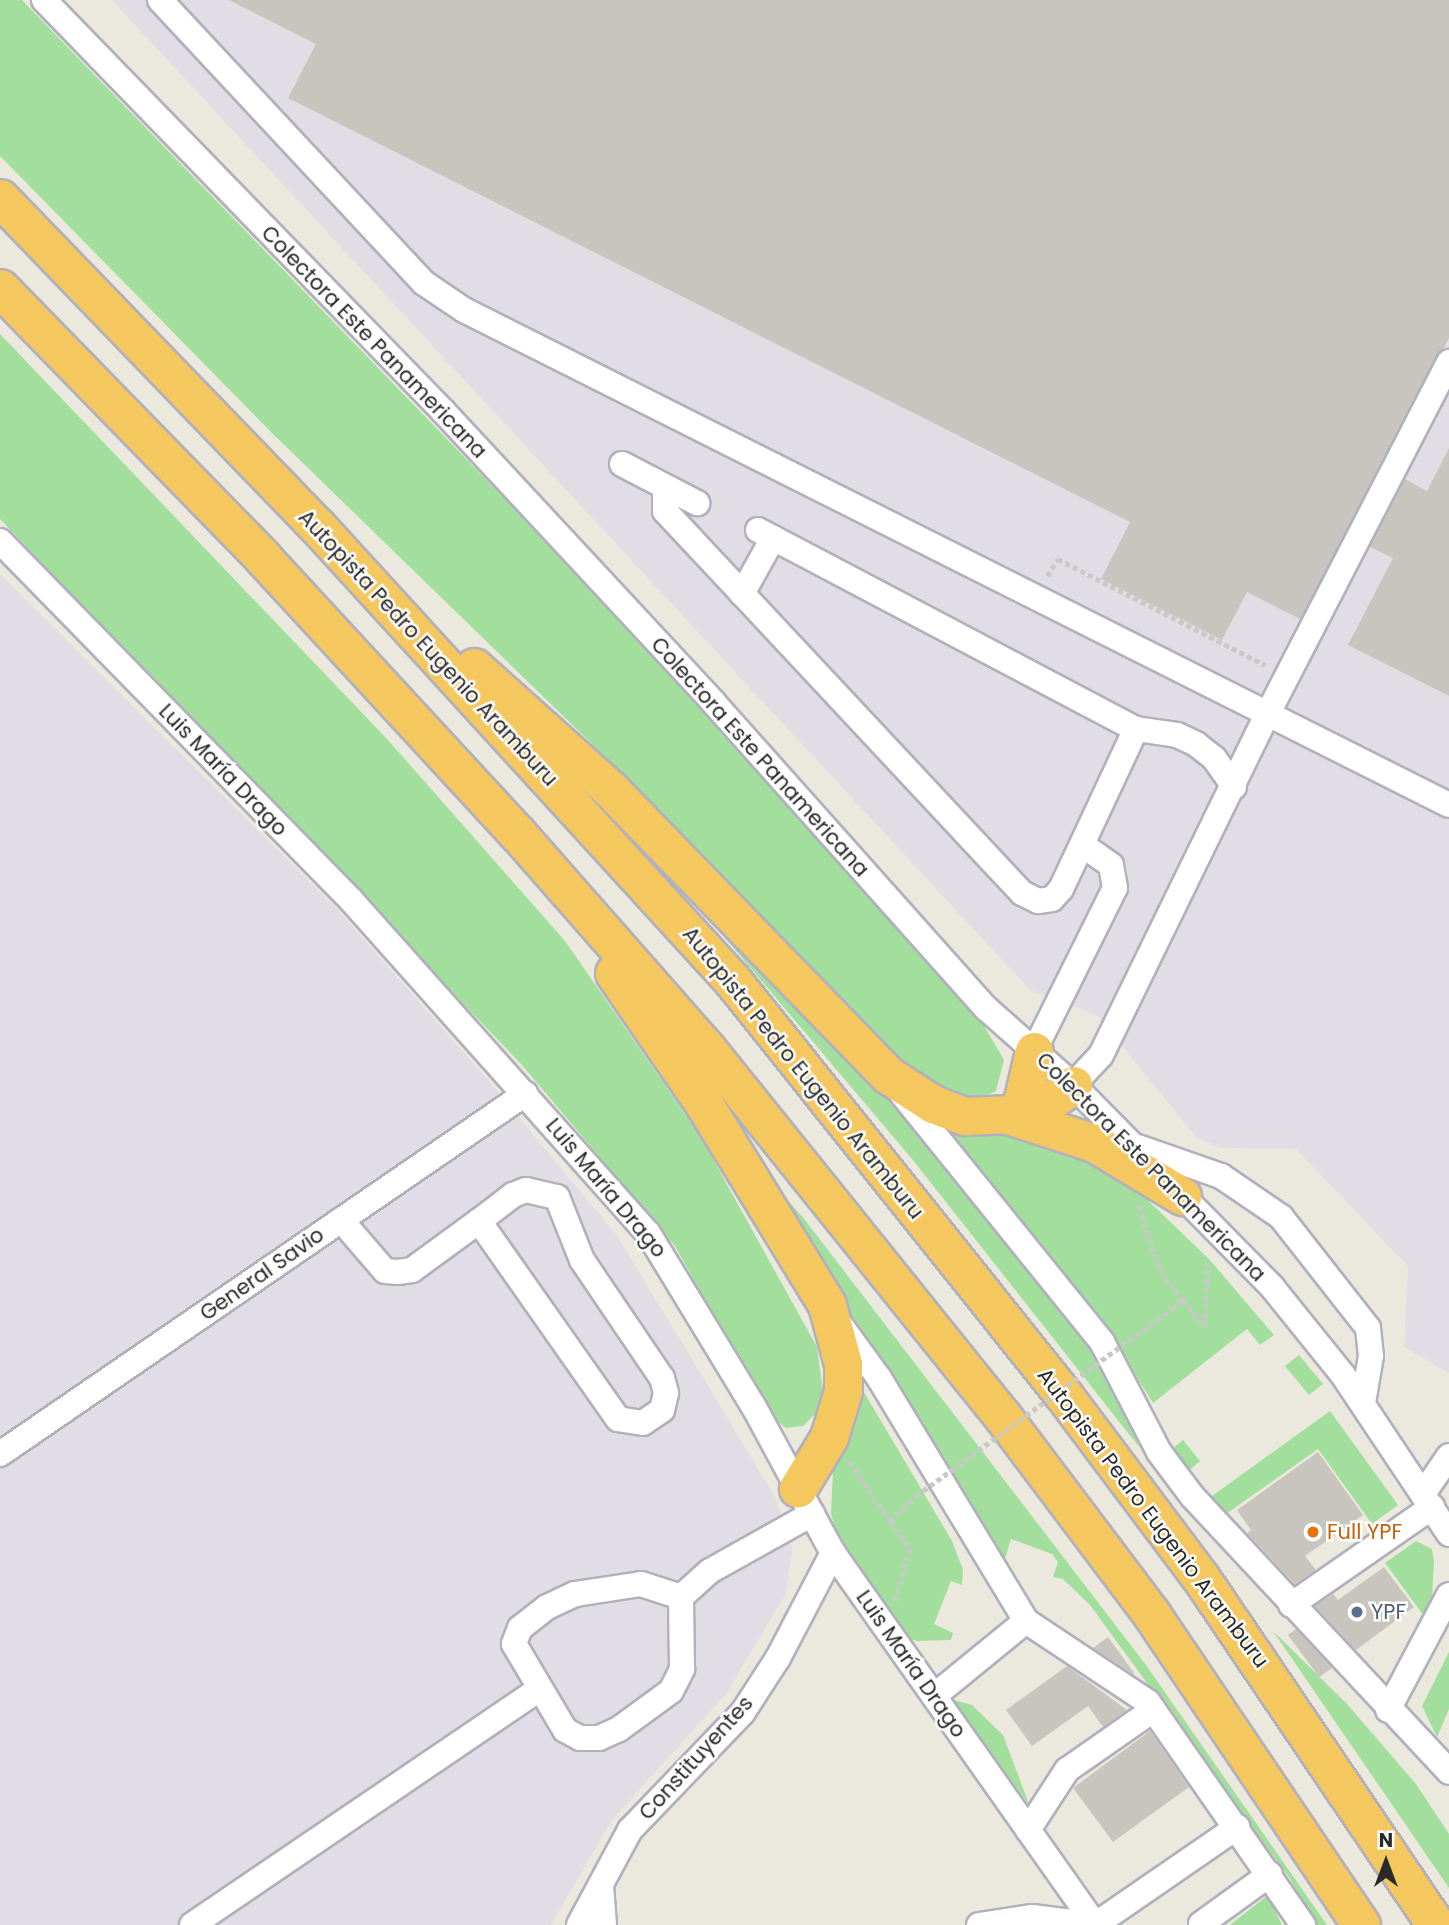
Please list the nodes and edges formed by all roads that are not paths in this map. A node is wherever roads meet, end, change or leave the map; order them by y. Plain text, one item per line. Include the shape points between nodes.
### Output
1 (44, 0) edge
2 (160, 0) edge
3 (0, 198) edge
4 (0, 288) edge
5 (1449, 362) edge
6 (622, 464) dead end
7 (665, 487) junction
8 (697, 503) dead end
9 (317, 526) junction
10 (0, 541) edge
11 (742, 594) junction
12 (1268, 713) junction
13 (1136, 729) junction
14 (1234, 787) junction
15 (1449, 805) edge
16 (518, 834) junction
17 (1082, 845) junction
18 (1034, 1051) junction
19 (888, 1074) junction
20 (1073, 1085) junction
21 (525, 1094) junction
22 (1011, 1115) junction
23 (1134, 1146) junction
24 (1182, 1196) junction
25 (341, 1220) junction
26 (478, 1220) junction
27 (827, 1305) junction
28 (1363, 1403) junction
29 (0, 1454) edge
30 (1449, 1457) edge
31 (1428, 1500) junction
32 (805, 1501) junction
33 (1449, 1534) edge
34 (833, 1553) junction
35 (1449, 1595) edge
36 (681, 1597) junction
37 (1291, 1605) junction
38 (1026, 1621) junction
39 (538, 1690) junction
40 (934, 1696) junction
41 (1153, 1710) junction
42 (1388, 1710) junction
43 (1449, 1772) edge
44 (1237, 1827) junction
45 (1028, 1830) junction
46 (1270, 1874) junction
47 (600, 1881) junction
48 (1201, 1924) edge
49 (1301, 1924) edge
50 (192, 1925) edge
51 (579, 1925) edge
52 (604, 1925) edge
53 (979, 1925) edge
54 (1095, 1925) edge
55 (1361, 1925) edge
56 (1436, 1925) edge

1 - 18 street, Colectora Este Panamericana via 452,421 713,702 987,1009
2 - 12 street via 424,283 464,310
3 - 9 highway, Autopista Pedro Eugenio Aramburu
4 - 16 highway via 264,559
5 - 12 street
6 - 7 street
7 - 8 street
7 - 11 street via 665,511
9 - 19 highway via 610,789
9 - 56 highway, Autopista Pedro Eugenio Aramburu via 732,979 1062,1393 1201,1578
10 - 21 street, Luis María Drago via 351,900
11 - 13 street via 766,534
11 - 17 street via 1022,893 1038,901 1052,899 1072,871
12 - 14 street
12 - 15 street
13 - 14 street via 1177,735 1196,744 1214,758
13 - 17 street
14 - 20 street via 1101,1055
16 - 27 highway via 704,1104
16 - 55 highway via 707,1049 1003,1417 1152,1615
17 - 18 street via 1111,864 1115,887
18 - 20 street, Colectora Este Panamericana
18 - 22 highway via 1022,1102
19 - 22 highway via 933,1104 965,1115
19 - 37 street via 1102,1342 1154,1443 1176,1474
20 - 22 highway via 1049,1106
20 - 23 street, Colectora Este Panamericana
21 - 25 street, General Savio
21 - 32 street, Luis María Drago via 648,1233
22 - 24 highway via 1094,1143
23 - 24 street, Colectora Este Panamericana
23 - 28 street via 1221,1176 1280,1217 1367,1328 1371,1356
24 - 28 street, Colectora Este Panamericana via 1272,1287
25 - 26 street via 385,1271 398,1272 412,1270
25 - 29 street, General Savio
26 - 26 street via 526,1190 557,1197 582,1260 662,1378 666,1393 662,1410 643,1423 618,1419
27 - 32 highway via 843,1364 844,1391
27 - 38 street via 879,1378
28 - 31 street, Colectora Este Panamericana
30 - 31 street
31 - 33 street, Colectora Este Panamericana
31 - 37 street
32 - 34 street, Luis María Drago
32 - 36 street
34 - 40 street, Luis María Drago
34 - 47 street, Constituyentes via 778,1658 743,1712 630,1830
35 - 42 street
36 - 39 street via 641,1584 575,1594 547,1607 520,1628 514,1644
36 - 39 street via 682,1669 671,1691 619,1729 599,1738 580,1738 565,1730
37 - 42 street
38 - 40 street
38 - 41 street
39 - 50 street
40 - 45 street, Luis María Drago
41 - 44 street
41 - 45 street via 1067,1770
42 - 43 street
44 - 46 street
44 - 54 street
45 - 54 street, Luis María Drago
46 - 48 street
46 - 49 street
47 - 51 street, Constituyentes
47 - 52 street
53 - 54 street via 1032,1917

